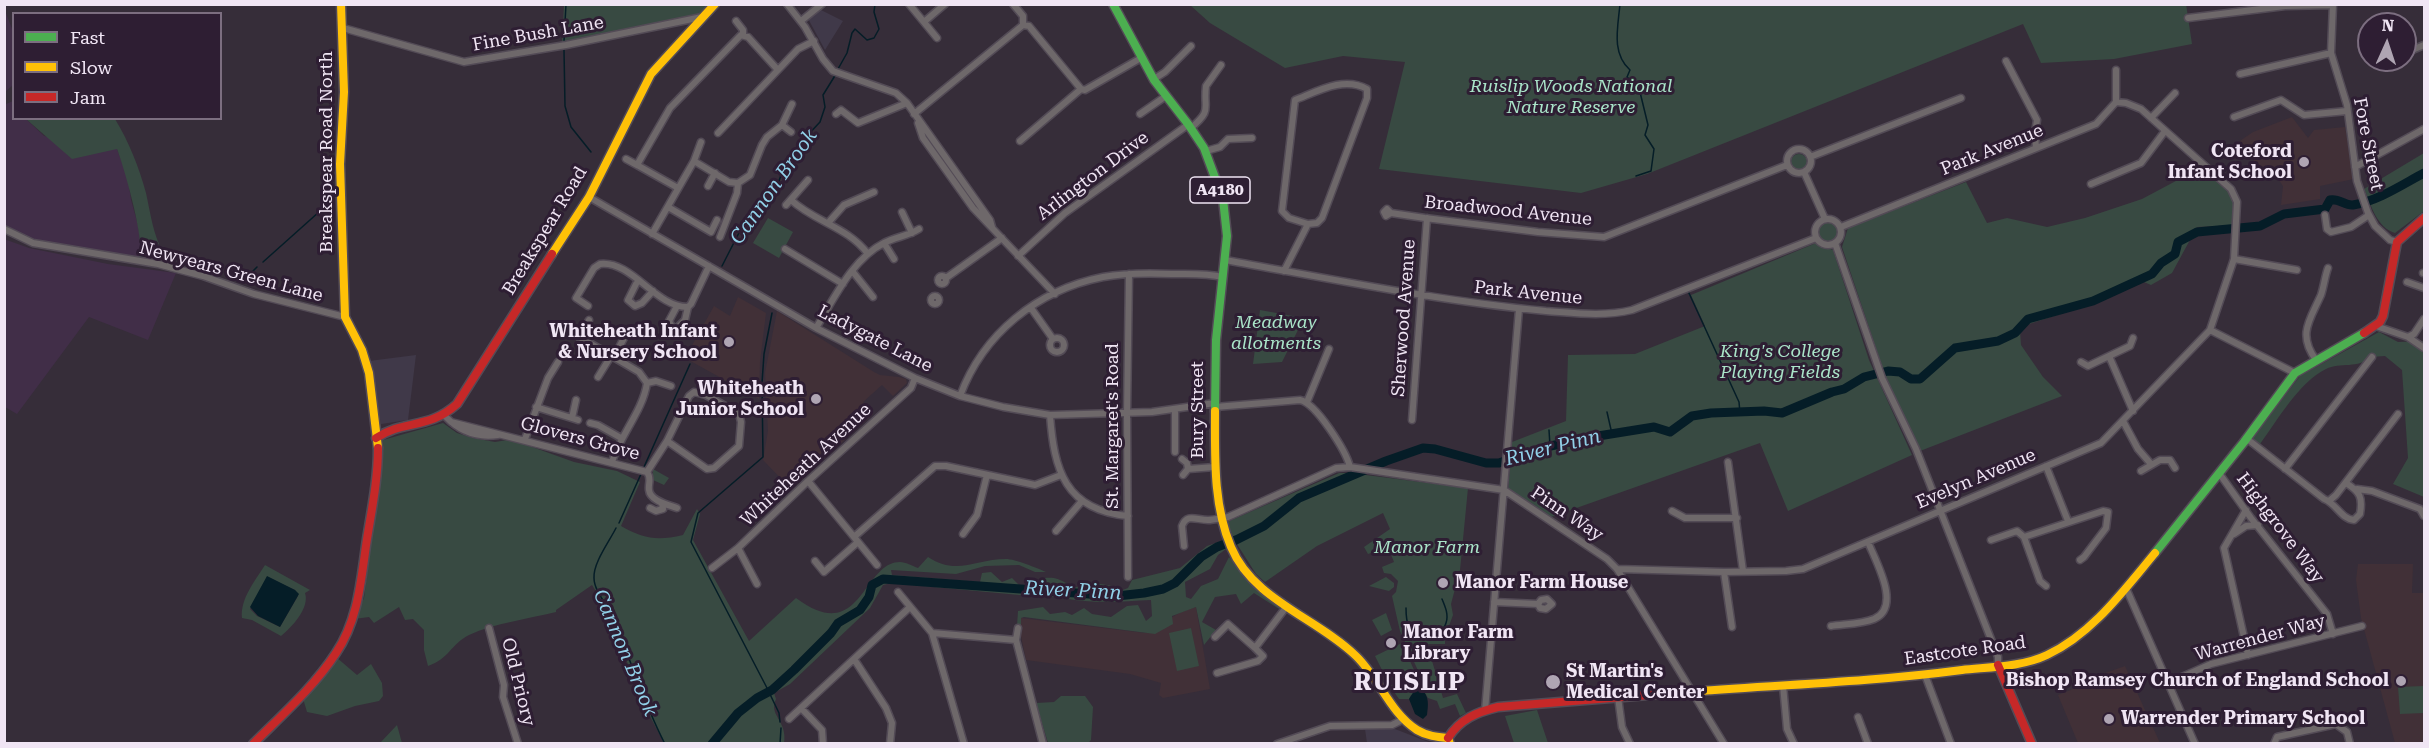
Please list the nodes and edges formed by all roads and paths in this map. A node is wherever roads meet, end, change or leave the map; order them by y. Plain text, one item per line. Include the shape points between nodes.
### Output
1 (341, 4) edge
2 (715, 4) edge
3 (787, 4) edge
4 (822, 4) edge
5 (909, 4) edge
6 (945, 4) edge
7 (1013, 4) edge
8 (1113, 4) edge
9 (2333, 5) edge
10 (704, 18) junction
11 (2188, 18) dead end
12 (736, 21) dead end
13 (801, 21) junction
14 (924, 22) junction
15 (1023, 25) junction
16 (344, 28) junction
17 (743, 35) junction
18 (937, 38) dead end
19 (814, 41) junction
20 (1182, 43) dead end
21 (2331, 53) junction
22 (1141, 57) junction
23 (2006, 61) dead end
24 (1220, 64) dead end
25 (778, 70) junction
26 (2116, 70) dead end
27 (2241, 74) dead end
28 (1154, 79) junction
29 (1082, 89) junction
30 (2175, 93) dead end
31 (1166, 96) junction
32 (1960, 98) dead end
33 (2116, 102) junction
34 (907, 103) junction
35 (792, 104) dead end
36 (2348, 111) junction
37 (836, 114) dead end
38 (914, 114) junction
39 (1140, 114) dead end
40 (2234, 117) dead end
41 (2151, 118) junction
42 (782, 125) junction
43 (1190, 126) junction
44 (2424, 129) edge
45 (2165, 131) junction
46 (791, 132) dead end
47 (718, 133) dead end
48 (1252, 138) dead end
49 (1020, 141) dead end
50 (701, 142) dead end
51 (2036, 148) junction
52 (1206, 152) junction
53 (1810, 157) junction
54 (626, 159) dead end
55 (694, 161) junction
56 (637, 165) junction
57 (1787, 165) junction
58 (2355, 167) junction
59 (1804, 172) junction
60 (714, 173) junction
61 (808, 180) dead end
62 (738, 183) junction
63 (2091, 184) dead end
64 (708, 186) dead end
65 (678, 188) junction
66 (874, 192) dead end
67 (589, 197) junction
68 (668, 207) junction
69 (902, 212) dead end
70 (1391, 213) dead end
71 (2325, 215) dead end
72 (2369, 215) junction
73 (1427, 218) junction
74 (2424, 218) edge
75 (1825, 219) junction
76 (717, 220) dead end
77 (828, 223) junction
78 (1308, 224) junction
79 (1841, 227) junction
80 (4, 229) edge
81 (919, 229) dead end
82 (912, 233) junction
83 (652, 234) junction
84 (720, 237) dead end
85 (1002, 238) junction
86 (1816, 238) junction
87 (2397, 242) junction
88 (884, 243) junction
89 (1835, 243) junction
90 (785, 249) dead end
91 (868, 254) junction
92 (1018, 256) junction
93 (2234, 259) junction
94 (894, 260) dead end
95 (1225, 260) junction
96 (709, 266) junction
97 (2328, 268) dead end
98 (2297, 270) dead end
99 (1284, 271) junction
100 (853, 272) junction
101 (1129, 274) junction
102 (1223, 277) junction
103 (2407, 282) dead end
104 (636, 284) dead end
105 (843, 284) junction
106 (2424, 288) edge
107 (653, 291) junction
108 (1055, 294) junction
109 (1421, 295) junction
110 (936, 296) dead end
111 (873, 297) dead end
112 (588, 306) dead end
113 (677, 306) junction
114 (688, 307) junction
115 (1031, 308) junction
116 (1519, 309) junction
117 (345, 317) junction
118 (2424, 319) edge
119 (589, 320) dead end
120 (2376, 326) junction
121 (816, 327) junction
122 (564, 328) dead end
123 (2210, 330) junction
124 (579, 337) junction
125 (2408, 337) junction
126 (624, 338) dead end
127 (2133, 338) dead end
128 (1053, 339) dead end
129 (2424, 348) edge
130 (1329, 349) dead end
131 (612, 356) junction
132 (2109, 356) junction
133 (2372, 357) dead end
134 (2316, 360) junction
135 (558, 362) dead end
136 (2081, 362) dead end
137 (2295, 373) junction
138 (598, 377) dead end
139 (915, 378) junction
140 (647, 383) junction
141 (671, 386) dead end
142 (960, 396) junction
143 (576, 400) dead end
144 (1307, 402) junction
145 (1215, 405) junction
146 (536, 407) junction
147 (1175, 409) junction
148 (2133, 411) junction
149 (1127, 414) junction
150 (2398, 414) dead end
151 (1050, 415) junction
152 (448, 419) junction
153 (1412, 420) dead end
154 (2123, 421) junction
155 (590, 423) dead end
156 (376, 438) junction
157 (621, 438) junction
158 (2246, 438) junction
159 (525, 440) junction
160 (667, 441) junction
161 (1175, 452) dead end
162 (1182, 459) dead end
163 (612, 462) junction
164 (1728, 462) dead end
165 (2151, 464) junction
166 (2046, 466) junction
167 (1215, 467) junction
168 (1352, 468) junction
169 (2175, 468) dead end
170 (1188, 469) junction
171 (2285, 469) junction
172 (2141, 471) dead end
173 (647, 472) junction
174 (2219, 473) junction
175 (987, 475) junction
176 (1061, 475) junction
177 (1183, 475) dead end
178 (808, 481) junction
179 (2346, 483) junction
180 (2356, 489) junction
181 (1504, 490) junction
182 (2368, 491) junction
183 (2361, 497) junction
184 (1082, 501) junction
185 (2329, 501) junction
186 (662, 503) junction
187 (650, 508) dead end
188 (677, 508) dead end
189 (1940, 510) junction
190 (2246, 510) junction
191 (1672, 511) dead end
192 (1128, 516) junction
193 (2424, 516) edge
194 (1222, 518) junction
195 (1737, 518) junction
196 (2068, 521) junction
197 (2258, 525) junction
198 (1056, 531) dead end
199 (963, 534) dead end
200 (2024, 537) junction
201 (2229, 538) junction
202 (856, 540) junction
203 (1991, 540) dead end
204 (1868, 542) junction
205 (1184, 546) dead end
206 (738, 548) junction
207 (2079, 560) dead end
208 (814, 561) dead end
209 (877, 565) dead end
210 (712, 568) dead end
211 (1617, 569) junction
212 (1743, 571) junction
213 (1724, 572) junction
214 (1128, 577) dead end
215 (757, 584) dead end
216 (2046, 586) dead end
217 (2126, 588) junction
218 (898, 592) dead end
219 (1494, 602) junction
220 (1538, 604) dead end
221 (1287, 606) junction
222 (910, 607) junction
223 (1831, 626) dead end
224 (2362, 626) dead end
225 (1732, 627) dead end
226 (489, 628) dead end
227 (1018, 628) dead end
228 (932, 633) junction
229 (2333, 634) junction
230 (1215, 637) dead end
231 (1016, 640) junction
232 (1255, 648) junction
233 (2248, 655) junction
234 (854, 659) junction
235 (1998, 665) junction
236 (1217, 673) dead end
237 (1925, 675) junction
238 (2168, 683) junction
239 (1783, 685) junction
240 (1692, 692) junction
241 (1618, 697) junction
242 (801, 708) junction
243 (1485, 711) junction
244 (1858, 717) dead end
245 (789, 719) dead end
246 (1404, 719) junction
247 (1449, 741) edge
248 (253, 744) edge
249 (518, 744) edge
250 (823, 744) edge
251 (890, 744) edge
252 (964, 744) edge
253 (1043, 744) edge
254 (1277, 744) edge
255 (1630, 744) edge
256 (1724, 744) edge
257 (1794, 744) edge
258 (1868, 744) edge
259 (1951, 744) edge
260 (2032, 744) edge
261 (2195, 744) edge
262 (2274, 744) edge
263 (2350, 744) edge

1 - 16 main road, Breakspear Road North
2 - 10 main road, Breakspear Road
3 - 13 street
4 - 13 street
5 - 14 street
6 - 14 street
7 - 15 street via 1023,16
8 - 22 main road, Bury Street / A4180
9 - 11 street via 2285,6
9 - 21 street, Fore Street
10 - 16 street, Fine Bush Lane via 464,62
10 - 67 main road, Breakspear Road via 651,74
12 - 17 street
13 - 19 street
14 - 18 street
15 - 29 street via 1029,26
15 - 38 street
16 - 117 main road, Breakspear Road North via 340,164
17 - 25 street
17 - 56 street via 670,108
19 - 25 street via 798,49
19 - 34 street via 823,59 837,73 896,93
20 - 28 street via 1190,48
21 - 27 street
21 - 36 street, Fore Street
22 - 28 main road, Bury Street / A4180
22 - 29 street
23 - 51 street via 2037,120
24 - 43 street via 1206,87 1204,116
25 - 47 street
26 - 33 street
28 - 31 main road, Bury Street / A4180
29 - 49 street
30 - 41 street
31 - 39 street
31 - 43 main road, Bury Street / A4180
32 - 53 street
33 - 41 street via 2134,106
33 - 51 street, Park Avenue via 2096,124
34 - 37 street via 858,123 841,110
34 - 38 street
35 - 42 street
36 - 40 street via 2304,115 2281,100
36 - 58 street, Fore Street
38 - 85 street via 923,138 985,223
41 - 45 street
42 - 46 street
42 - 62 street via 767,137 750,175
43 - 52 main road, Bury Street / A4180
43 - 92 street, Arlington Drive via 1065,213
44 - 58 street
45 - 63 street via 2141,163
45 - 93 street via 2237,199
48 - 52 street via 1228,139
50 - 55 street
51 - 79 street, Park Avenue
52 - 95 main road, Bury Street / A4180 via 1226,210
53 - 57 street via 1803,150 1795,150 1788,156
53 - 59 street
54 - 56 street
55 - 60 street
55 - 65 street
56 - 65 street
57 - 59 street via 1796,173
57 - 73 street, Broadwood Avenue via 1604,237
58 - 72 street, Fore Street
59 - 75 street
60 - 62 street
60 - 64 street
61 - 77 street via 788,203
62 - 84 street via 738,193
65 - 68 street
66 - 77 street via 844,205
67 - 83 street, Ladygate Lane
67 - 152 main road, Breakspear Road
68 - 76 street via 711,232
68 - 83 street
69 - 82 street
70 - 73 street, Broadwood Avenue
71 - 72 street via 2331,232 2351,227
72 - 87 street, Fore Street via 2383,234
73 - 109 street, Sherwood Avenue
74 - 87 main road
75 - 79 street via 1836,221
75 - 86 street via 1816,226
77 - 91 street via 852,236
78 - 78 street via 1323,218 1367,98 1367,90 1344,82 1295,100 1282,211 1289,218
78 - 99 street
79 - 89 street via 1841,236
80 - 117 street, Newyears Green Lane via 33,243 152,263
81 - 82 street
82 - 88 street
83 - 96 street, Ladygate Lane
85 - 92 street
85 - 110 street via 943,281
86 - 89 street via 1822,244
86 - 116 street, Park Avenue via 1632,310 1576,314
87 - 120 main road via 2383,316
88 - 91 street
88 - 94 street
89 - 189 street via 1877,366
90 - 105 street
91 - 100 street
92 - 108 street
93 - 98 street
93 - 123 street
95 - 99 street, Park Avenue
95 - 102 main road, Bury Street / A4180
96 - 114 street
96 - 121 street, Ladygate Lane
97 - 134 street via 2305,333 2308,350
99 - 109 street, Park Avenue
100 - 105 street
100 - 111 street
101 - 102 street
101 - 108 street via 1090,280
101 - 149 street, St. Margaret's Road
102 - 145 main road, Bury Street / A4180 via 1215,351
103 - 106 street
104 - 107 street via 628,300 635,306
105 - 121 street
107 - 112 street via 628,273 600,264 576,298
107 - 113 street
108 - 115 street
109 - 116 street, Park Avenue
109 - 153 street, Sherwood Avenue
113 - 114 street
113 - 114 street via 669,321 677,328 686,320
115 - 128 street
115 - 142 street via 1015,317 985,348
116 - 181 street
117 - 156 main road, Breakspear Road North via 366,361
118 - 125 street
119 - 124 street
120 - 125 street
120 - 134 main road, Eastcote Road
121 - 139 street, Ladygate Lane
122 - 124 street
123 - 137 street
123 - 148 street, Evelyn Avenue
124 - 131 street
125 - 129 street
126 - 131 street
127 - 132 street via 2130,346
130 - 144 street
131 - 138 street
131 - 140 street via 639,372
132 - 136 street via 2088,366
132 - 148 street
133 - 171 street
134 - 137 main road, Eastcote Road
135 - 146 street
137 - 158 main road, Eastcote Road
139 - 142 street, Ladygate Lane
139 - 178 street, Whiteheath Avenue via 911,388
140 - 141 street via 656,381
140 - 157 street via 644,397
142 - 151 street, Ladygate Lane
143 - 146 street via 575,419
144 - 145 street, Ladygate Lane
144 - 168 street
145 - 147 street, Ladygate Lane
145 - 167 main road, Bury Street / A4180
146 - 159 street
147 - 149 street, Ladygate Lane
147 - 161 street
148 - 154 street, Evelyn Avenue
149 - 151 street, Ladygate Lane
149 - 192 street, St. Margaret's Road
150 - 179 street
151 - 176 street
152 - 156 main road via 384,432
152 - 159 street, Glovers Grove via 459,429 474,434 505,434
154 - 165 street
154 - 166 street, Evelyn Avenue via 2101,443
155 - 157 street
156 - 248 main road, Breakspear Road North via 378,472 351,626 336,653 300,697
157 - 163 street
158 - 171 street
158 - 174 main road, Eastcote Road
159 - 163 street, Glovers Grove
160 - 160 street via 694,392 739,414 739,446 714,468 707,469
160 - 173 street
162 - 170 street
163 - 173 street, Glovers Grove
164 - 195 street
165 - 169 street via 2166,459
165 - 172 street
166 - 189 street, Evelyn Avenue
166 - 196 street
167 - 170 street
167 - 194 main road, Bury Street / A4180
168 - 181 street, Pinn Way
168 - 194 street, Pinn Way via 1336,468
170 - 177 street
171 - 185 street
173 - 186 street via 651,477 649,491
174 - 190 street, Highgrove Way
174 - 217 main road, Eastcote Road
175 - 176 street via 1035,485
175 - 199 street via 977,515
175 - 202 street via 946,465 932,468
176 - 184 street
178 - 202 street
178 - 206 street, Whiteheath Avenue
179 - 180 street
179 - 185 street
180 - 182 street
180 - 183 street
181 - 211 street, Pinn Way
181 - 219 street
182 - 183 street
182 - 193 street via 2420,509
183 - 185 street via 2360,514 2352,521
184 - 192 street
184 - 198 street
186 - 187 street via 663,509
186 - 188 street
189 - 204 street, Evelyn Avenue
189 - 235 street
190 - 197 street, Highgrove Way
190 - 201 street
191 - 195 street via 1685,518
192 - 214 street, St. Margaret's Road
194 - 205 street via 1185,520
194 - 221 main road, Bury Street / A4180 via 1228,538 1255,584
195 - 212 street
196 - 200 street
196 - 207 street via 2103,511 2109,514 2106,528
197 - 201 street via 2246,526
197 - 229 street, Highgrove Way via 2327,614
200 - 203 street via 2017,531
200 - 216 street via 2040,581
201 - 233 street via 2224,548
202 - 208 street via 824,572
202 - 209 street
204 - 212 street, Evelyn Avenue via 1803,569
204 - 223 street via 1886,589 1888,602 1883,614 1873,620
206 - 210 street, Whiteheath Avenue
206 - 215 street
211 - 213 street, Evelyn Avenue
211 - 240 street, Pinn Way
212 - 213 street, Evelyn Avenue
213 - 225 street
217 - 235 main road, Eastcote Road via 2089,627 2062,647 2031,660
217 - 238 street
218 - 222 street
219 - 220 street
219 - 243 street
221 - 232 street
221 - 246 main road, Bury Street / A4180 via 1356,655
222 - 228 street
222 - 234 street
224 - 229 street, Warrender Way
226 - 249 street, Old Priory via 504,685 503,698
227 - 231 street
228 - 231 street
228 - 252 street
229 - 233 street, Warrender Way
230 - 232 street via 1228,624
231 - 253 street
232 - 236 street via 1263,656 1258,661
233 - 238 street, Warrender Way via 2211,664
234 - 242 street
234 - 251 street via 886,708 892,723
235 - 237 main road, Eastcote Road
235 - 260 main road
237 - 239 main road, Eastcote Road
237 - 259 street
238 - 261 street
239 - 240 main road, Eastcote Road
239 - 257 street via 1787,729
240 - 241 main road, Eastcote Road
240 - 256 street, Pinn Way
241 - 243 main road, Eastcote Road via 1530,703
241 - 255 street via 1621,722
242 - 245 street
242 - 250 street via 822,730
243 - 247 main road, Eastcote Road via 1462,720
244 - 258 street
246 - 247 main road, Bury Street / A4180 via 1420,733
246 - 254 street via 1392,725 1330,726
262 - 263 street via 2277,737 2336,724 2348,732

